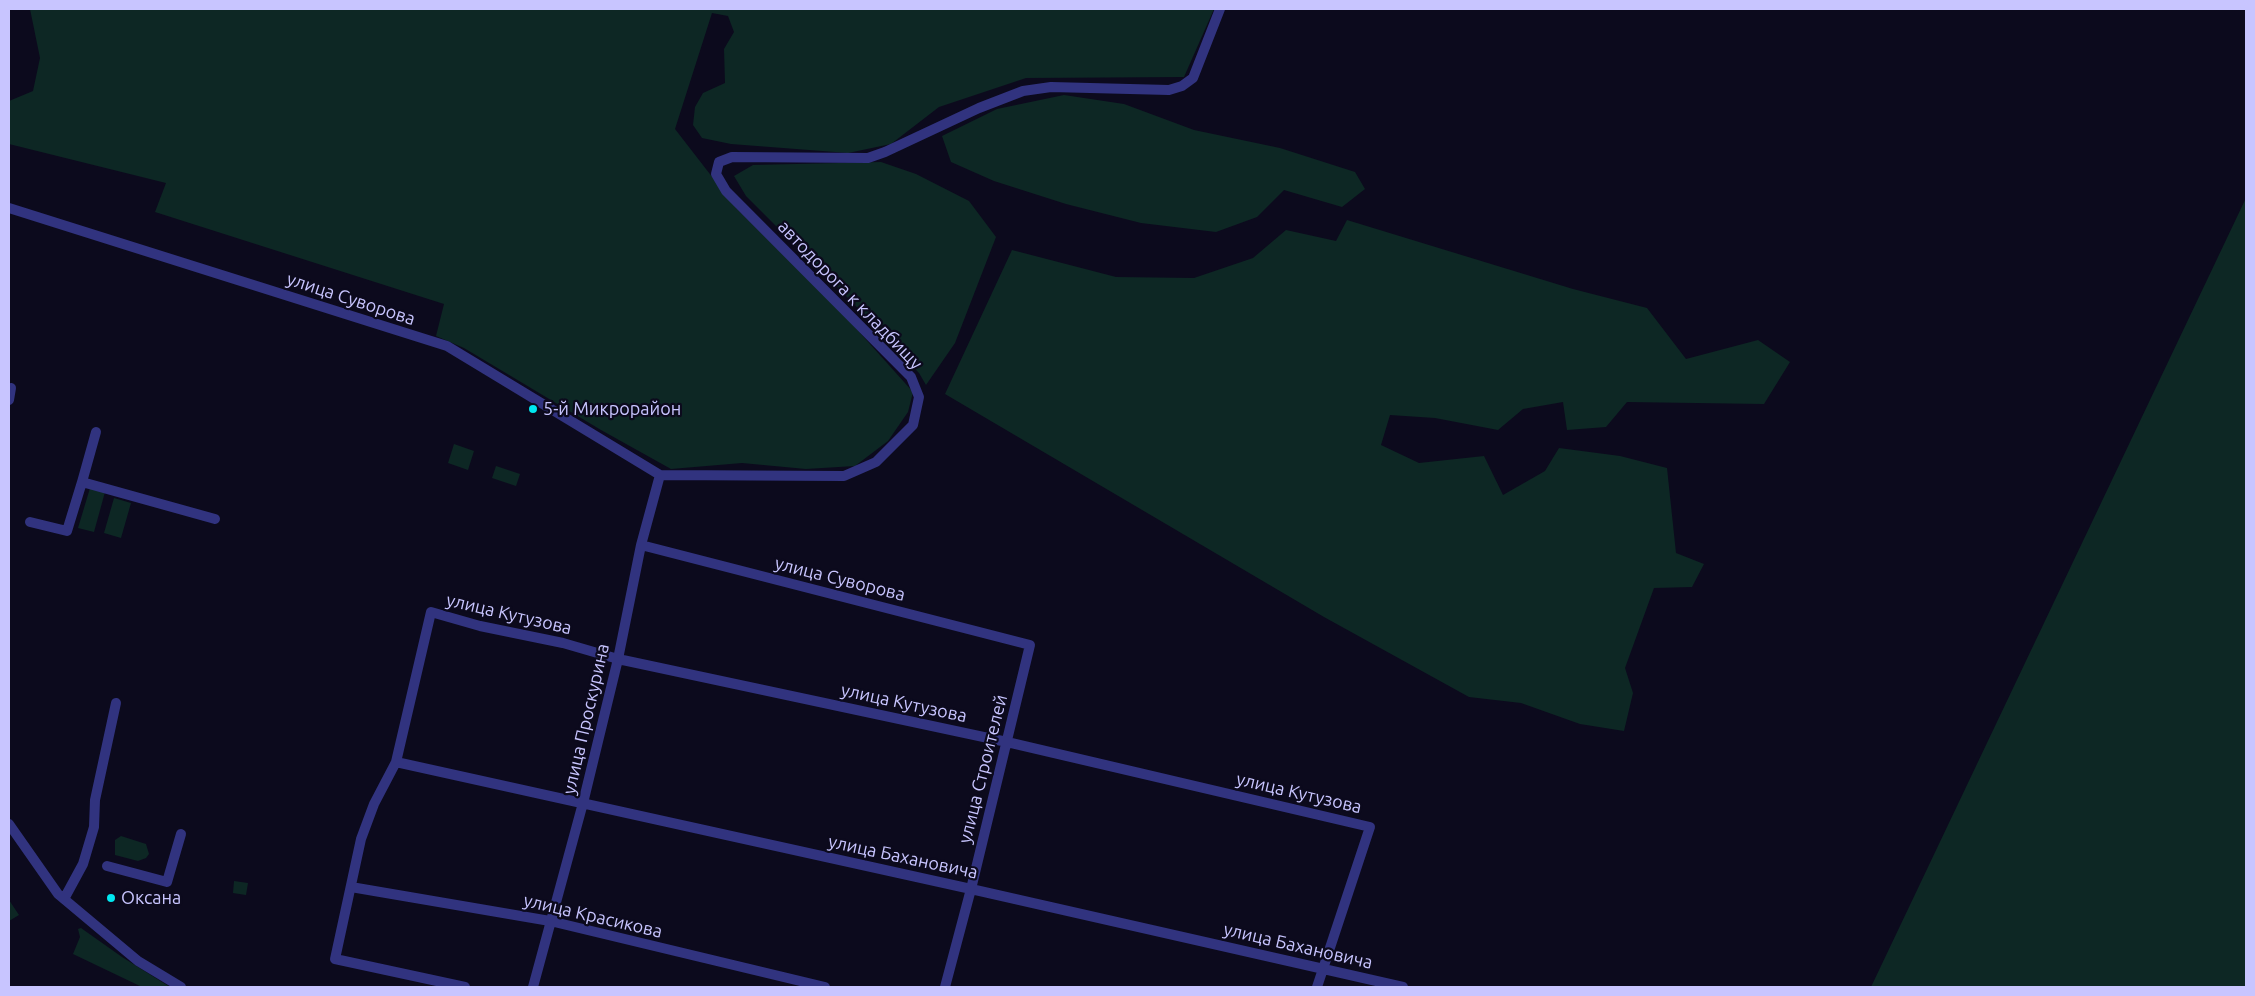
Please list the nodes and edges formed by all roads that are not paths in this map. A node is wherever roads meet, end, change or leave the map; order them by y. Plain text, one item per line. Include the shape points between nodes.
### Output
1 (1220, 9) edge
2 (9, 208) edge
3 (11, 388) dead end
4 (9, 400) edge
5 (96, 432) dead end
6 (660, 475) junction
7 (82, 482) junction
8 (215, 520) dead end
9 (30, 522) dead end
10 (641, 545) junction
11 (1030, 645) joint
12 (618, 659) junction
13 (116, 704) dead end
14 (1006, 742) junction
15 (396, 762) junction
16 (583, 804) junction
17 (9, 824) edge
18 (181, 834) dead end
19 (107, 866) dead end
20 (351, 887) junction
21 (971, 889) junction
22 (64, 898) junction
23 (550, 920) junction
24 (1323, 968) junction
25 (181, 987) edge
26 (465, 987) edge
27 (533, 987) edge
28 (825, 987) edge
29 (945, 987) edge
30 (1317, 987) edge
31 (1403, 987) edge

1 - 6 street, автодорога к кладбищу via 1193,78 1169,90 1051,88 1023,91 868,158 732,157 719,162 716,174 726,191 910,377 919,397 913,424 876,462 844,476
2 - 6 street, улица Суворова via 447,346
3 - 4 street
5 - 7 street
6 - 10 street, улица Проскурина
7 - 8 street
7 - 9 street via 67,532
10 - 11 street, улица Суворова
10 - 12 street, улица Проскурина
11 - 14 street, улица Строителей
12 - 14 street, улица Кутузова
12 - 15 street, улица Кутузова via 431,612
12 - 16 street, улица Проскурина
13 - 22 street via 95,800 94,827 83,864
14 - 21 street, улица Строителей
14 - 24 street, улица Кутузова via 1370,827
15 - 16 street, улица Бахановича
15 - 20 street via 374,804 361,839
16 - 21 street, улица Бахановича
16 - 23 street, улица Проскурина
17 - 22 street
18 - 19 street via 167,882
20 - 23 street, улица Красикова
20 - 26 street via 335,959
21 - 24 street, улица Бахановича
21 - 29 street, улица Строителей
22 - 25 street via 138,961
23 - 27 street, улица Проскурина
23 - 28 street, улица Красикова
24 - 30 street
24 - 31 street, улица Бахановича

